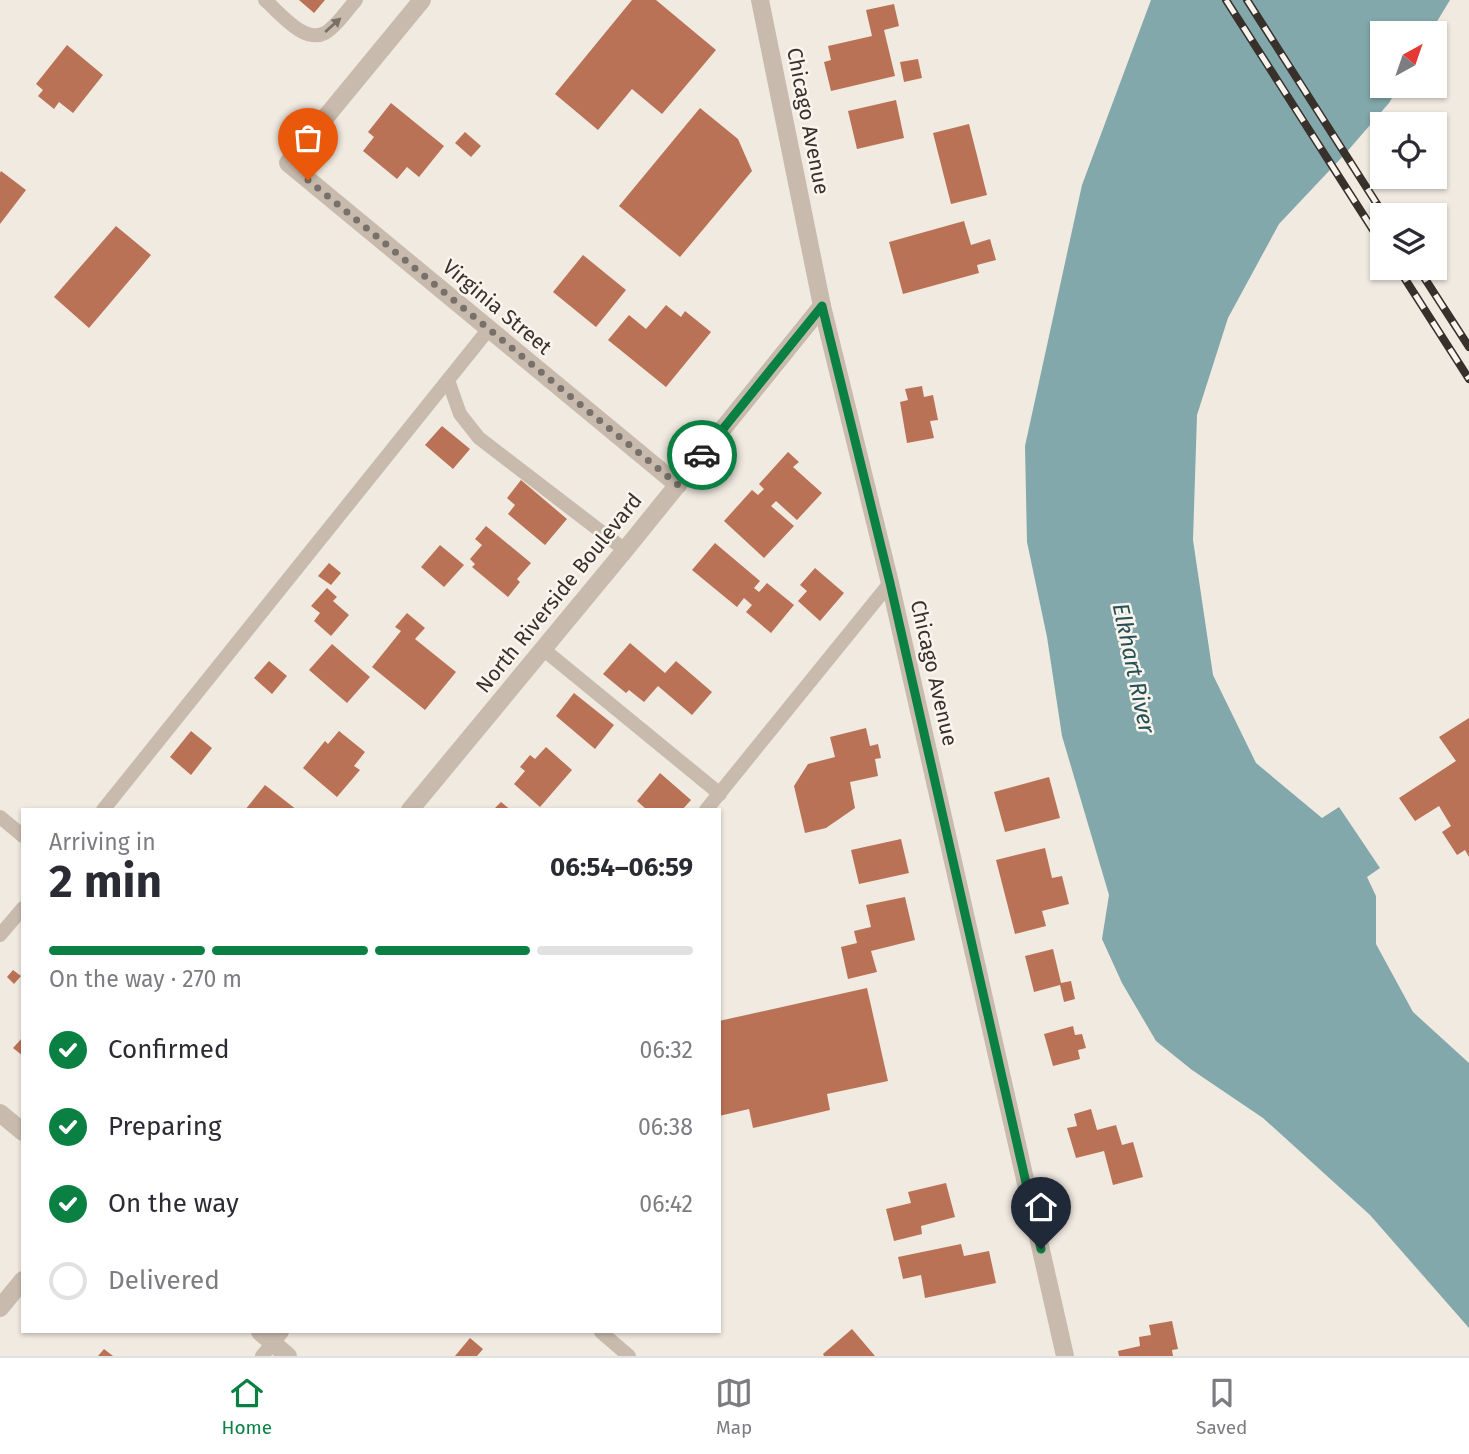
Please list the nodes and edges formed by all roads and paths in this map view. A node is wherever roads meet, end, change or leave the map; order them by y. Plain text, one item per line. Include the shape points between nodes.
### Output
1 (265, 0) edge
2 (356, 0) edge
3 (422, 0) edge
4 (760, 0) edge
5 (822, 306) junction
6 (488, 330) junction
7 (448, 380) junction
8 (678, 485) junction
9 (625, 550) junction
10 (890, 583) junction
11 (543, 649) junction
12 (720, 794) junction
13 (105, 808) edge
14 (412, 808) edge
15 (708, 808) edge
16 (0, 817) edge
17 (21, 833) edge
18 (21, 910) edge
19 (0, 935) edge
20 (0, 1112) edge
21 (21, 1130) edge
22 (21, 1282) edge
23 (0, 1308) edge
24 (601, 1333) edge
25 (269, 1341) edge
26 (288, 1356) edge
27 (629, 1356) edge
28 (1065, 1356) edge

1 -> 2 lane via 298,29 315,36 326,32
3 - 6 street, Virginia Street via 288,163
4 - 5 street, Chicago Avenue
5 - 8 street, North Riverside Boulevard
5 - 10 street, Chicago Avenue
6 - 7 lane
6 - 8 street, Virginia Street
7 - 9 lane via 460,414 479,438
7 - 13 lane
8 - 9 street, North Riverside Boulevard
9 - 11 street, North Riverside Boulevard
10 - 12 lane
10 - 28 street, Chicago Avenue
11 - 12 lane
11 - 14 street, North Riverside Boulevard
12 - 15 lane
16 - 17 lane
18 - 19 lane
20 - 21 street
22 - 23 street
24 - 27 lane
25 - 26 street

